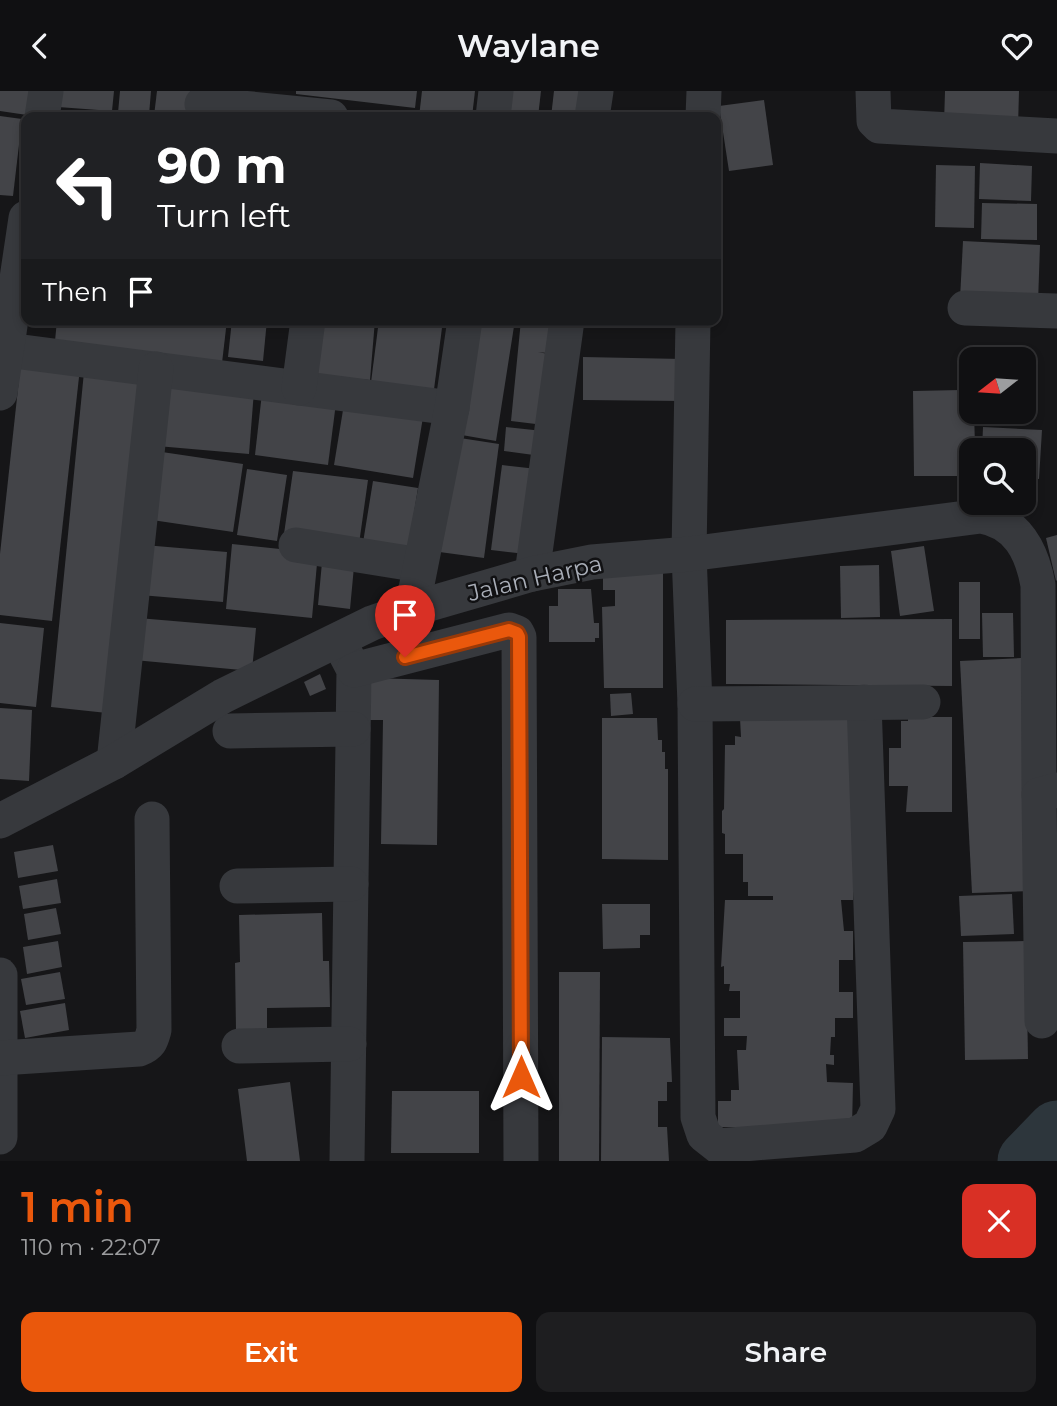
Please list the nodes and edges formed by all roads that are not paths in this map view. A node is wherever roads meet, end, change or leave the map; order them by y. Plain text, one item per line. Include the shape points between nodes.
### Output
1 (46, 91) edge
2 (496, 91) edge
3 (596, 91) edge
4 (704, 91) edge
5 (873, 91) edge
6 (202, 104) edge
7 (43, 112) edge
8 (281, 112) edge
9 (494, 112) edge
10 (593, 112) edge
11 (702, 112) edge
12 (1057, 136) edge
13 (21, 246) edge
14 (965, 308) dead end
15 (1057, 311) edge
16 (307, 326) edge
17 (464, 326) edge
18 (566, 326) edge
19 (693, 326) edge
20 (3, 349) edge
21 (156, 369) junction
22 (299, 387) junction
23 (0, 393) edge
24 (452, 408) junction
25 (296, 545) dead end
26 (689, 554) junction
27 (420, 565) junction
28 (532, 574) junction
29 (1044, 603) edge
30 (412, 609) junction
31 (346, 655) junction
32 (863, 702) junction
33 (923, 702) dead end
34 (695, 704) junction
35 (353, 729) junction
36 (230, 731) dead end
37 (114, 762) junction
38 (1048, 792) edge
39 (152, 820) dead end
40 (0, 821) edge
41 (351, 884) junction
42 (237, 886) dead end
43 (0, 975) edge
44 (1042, 1021) dead end
45 (349, 1044) junction
46 (239, 1046) dead end
47 (1, 1058) edge
48 (0, 1137) edge
49 (347, 1161) edge
50 (521, 1161) edge

1 - 7 street
2 - 9 street
3 - 10 street
4 - 11 street
5 - 12 street via 873,116 879,126
6 - 8 street
13 - 20 street
14 - 15 street
16 - 22 street
17 - 24 street
18 - 28 street
19 - 26 street
20 - 21 street
20 - 23 street
21 - 22 street
21 - 37 street
22 - 24 street
24 - 27 street
25 - 27 street
26 - 28 street, Jalan Harpa via 592,562
26 - 29 street, Jalan Harpa via 981,516 1003,522 1023,540
26 - 34 street
27 - 30 street
28 - 30 street, Jalan Harpa
29 - 38 street, Jalan Harpa
30 - 31 street, Jalan Harpa via 372,623
31 - 35 street
31 - 37 street, Jalan Harpa via 223,697
31 - 50 street via 509,630 519,637
32 - 33 street
32 - 34 street
32 - 34 street via 878,1109 870,1126 855,1135 718,1146 704,1135 698,1117
35 - 36 street
35 - 41 street
37 - 40 street, Jalan Harpa
38 - 44 street, Jalan Harpa
39 - 47 street via 151,1041 139,1049
41 - 42 street
41 - 45 street
43 - 47 street
45 - 46 street
45 - 49 street
47 - 48 street

